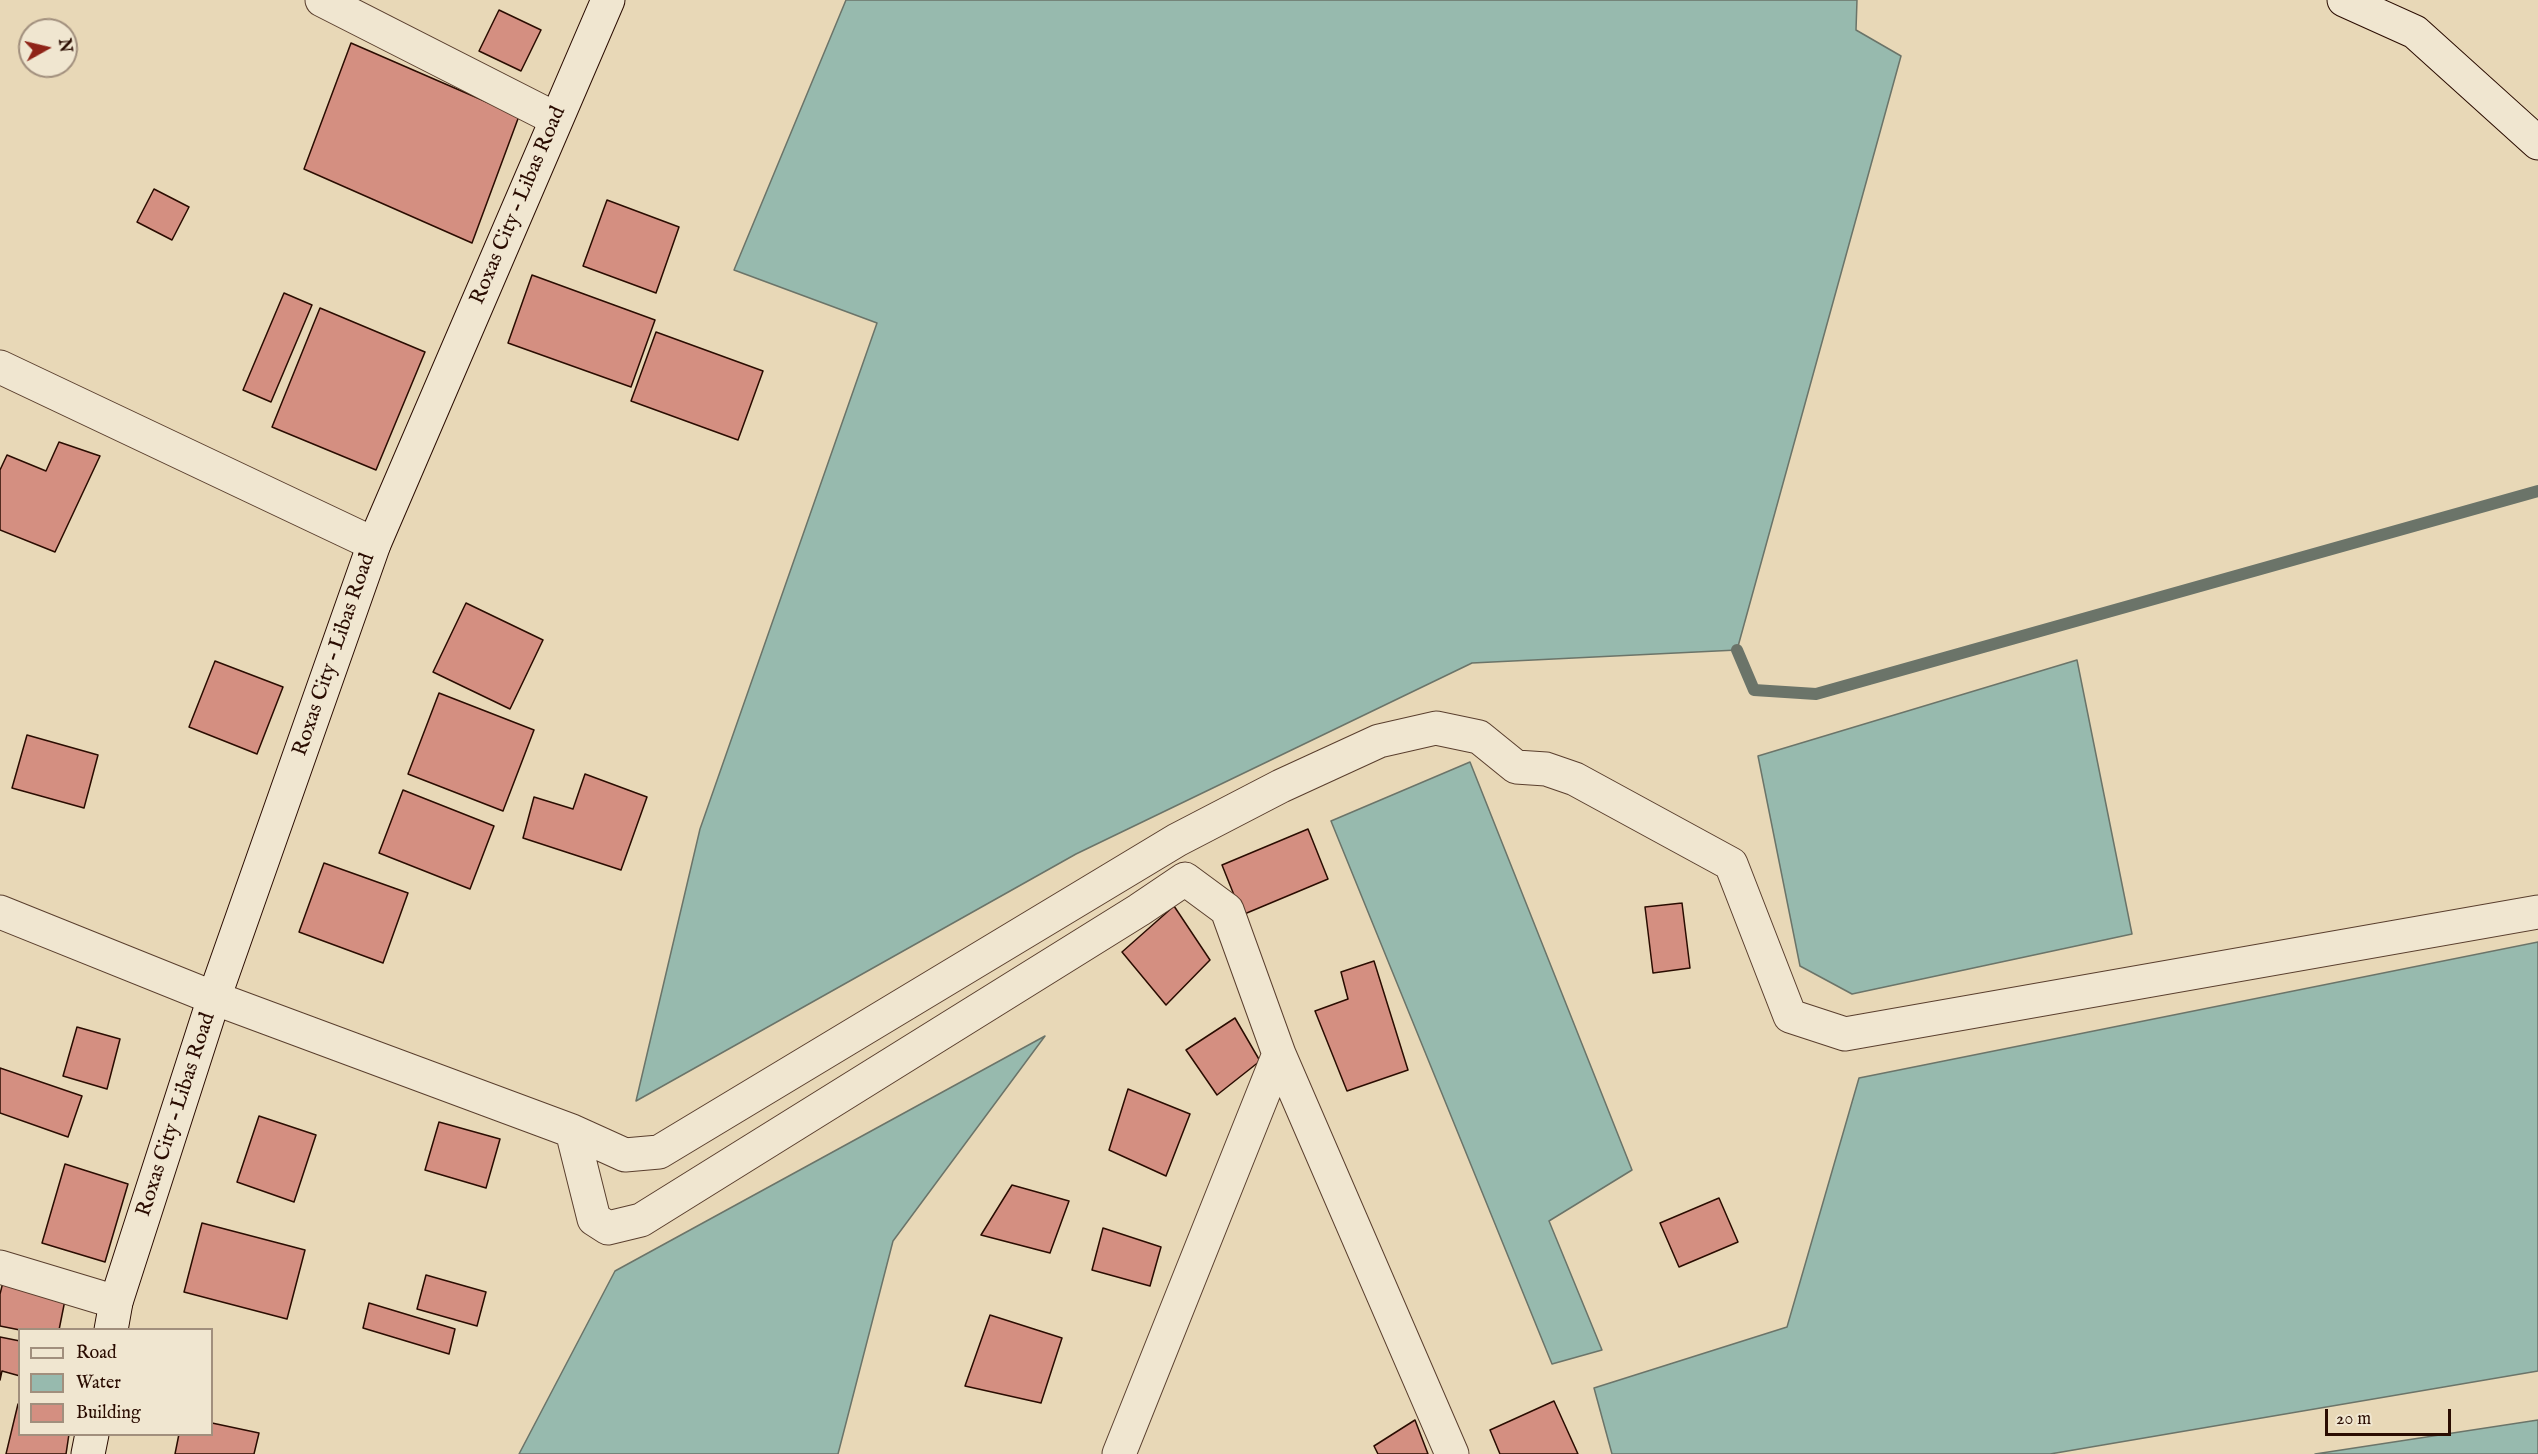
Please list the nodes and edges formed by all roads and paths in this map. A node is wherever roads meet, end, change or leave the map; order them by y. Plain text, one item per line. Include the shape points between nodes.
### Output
1 (322, 0) edge
2 (608, 0) edge
3 (2344, 0) edge
4 (556, 119) junction
5 (2538, 142) edge
6 (0, 367) edge
7 (374, 544) junction
8 (0, 912) edge
9 (2538, 912) edge
10 (214, 998) junction
11 (1279, 1054) junction
12 (572, 1131) junction
13 (0, 1267) edge
14 (114, 1316) edge
15 (92, 1436) edge
16 (88, 1454) edge
17 (1119, 1454) edge
18 (1452, 1454) edge

1 - 4 street
2 - 4 street, Roxas City – Libas Road
3 - 5 street via 2415,32
4 - 7 street, Roxas City – Libas Road
6 - 7 street
7 - 10 street, Roxas City – Libas Road
8 - 10 street
9 - 12 street via 1845,1034 1790,1016 1731,864 1575,779 1546,769 1516,767 1479,737 1436,728 1378,741 1176,840 659,1152 625,1155
10 - 12 street
10 - 14 street, Roxas City – Libas Road
11 - 12 street via 1227,910 1185,879 641,1220 608,1228 594,1218
11 - 17 street
11 - 18 street
13 - 14 street
15 - 16 street

